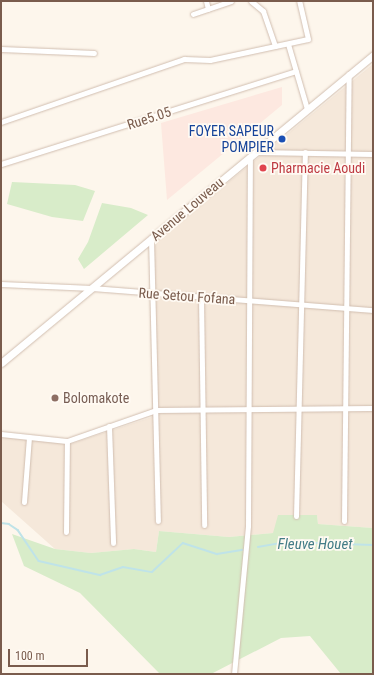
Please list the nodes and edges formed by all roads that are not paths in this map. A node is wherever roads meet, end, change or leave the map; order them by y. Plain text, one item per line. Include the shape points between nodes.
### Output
1 (206, 1) edge
2 (228, 1) edge
3 (251, 1) edge
4 (299, 1) edge
5 (208, 9) junction
6 (193, 14) dead end
7 (288, 44) junction
8 (275, 46) junction
9 (1, 49) edge
10 (94, 53) dead end
11 (373, 54) edge
12 (296, 71) junction
13 (349, 74) junction
14 (308, 109) junction
15 (1, 122) edge
16 (305, 152) junction
17 (253, 154) junction
18 (348, 154) junction
19 (373, 154) edge
20 (1, 166) edge
21 (151, 238) junction
22 (1, 284) edge
23 (92, 288) junction
24 (152, 293) junction
25 (201, 297) junction
26 (249, 300) junction
27 (300, 304) junction
28 (346, 308) junction
29 (373, 310) edge
30 (1, 363) edge
31 (345, 408) junction
32 (373, 408) edge
33 (248, 409) junction
34 (297, 409) junction
35 (156, 410) junction
36 (202, 410) junction
37 (109, 426) junction
38 (1, 434) edge
39 (29, 437) junction
40 (67, 440) junction
41 (24, 502) dead end
42 (296, 516) dead end
43 (158, 521) dead end
44 (344, 521) dead end
45 (204, 525) dead end
46 (66, 532) dead end
47 (113, 543) dead end
48 (234, 674) edge

1 - 5 street
2 - 5 street
3 - 8 street via 263,11
4 - 7 street via 308,39
5 - 6 street
7 - 8 street
7 - 12 street
8 - 15 street via 210,60 184,59
9 - 10 street
11 - 13 main road, Avenue Louveau
12 - 14 street
12 - 20 street, Rue5.05
13 - 14 main road, Avenue Louveau
13 - 18 street
14 - 17 main road, Avenue Louveau
16 - 17 street
16 - 18 street
16 - 27 street
17 - 21 main road, Avenue Louveau
17 - 26 street
18 - 19 street
18 - 28 street
21 - 23 main road, Avenue Louveau
21 - 24 street
22 - 23 street, Rue Setou Fofana
23 - 24 street, Rue Setou Fofana
23 - 30 main road, Avenue Louveau
24 - 25 street, Rue Setou Fofana
24 - 35 street
25 - 26 street, Rue Setou Fofana
25 - 36 street
26 - 27 street, Rue Setou Fofana
26 - 33 street
27 - 28 street, Rue Setou Fofana
27 - 34 street
28 - 29 street, Rue Setou Fofana
28 - 31 street
31 - 32 street
31 - 34 street
31 - 44 street
33 - 34 street
33 - 36 street
33 - 48 street via 248,526
34 - 42 street
35 - 36 street
35 - 37 street
35 - 43 street
36 - 45 street
37 - 40 street
37 - 47 street
38 - 39 street
39 - 40 street
39 - 41 street
40 - 46 street

